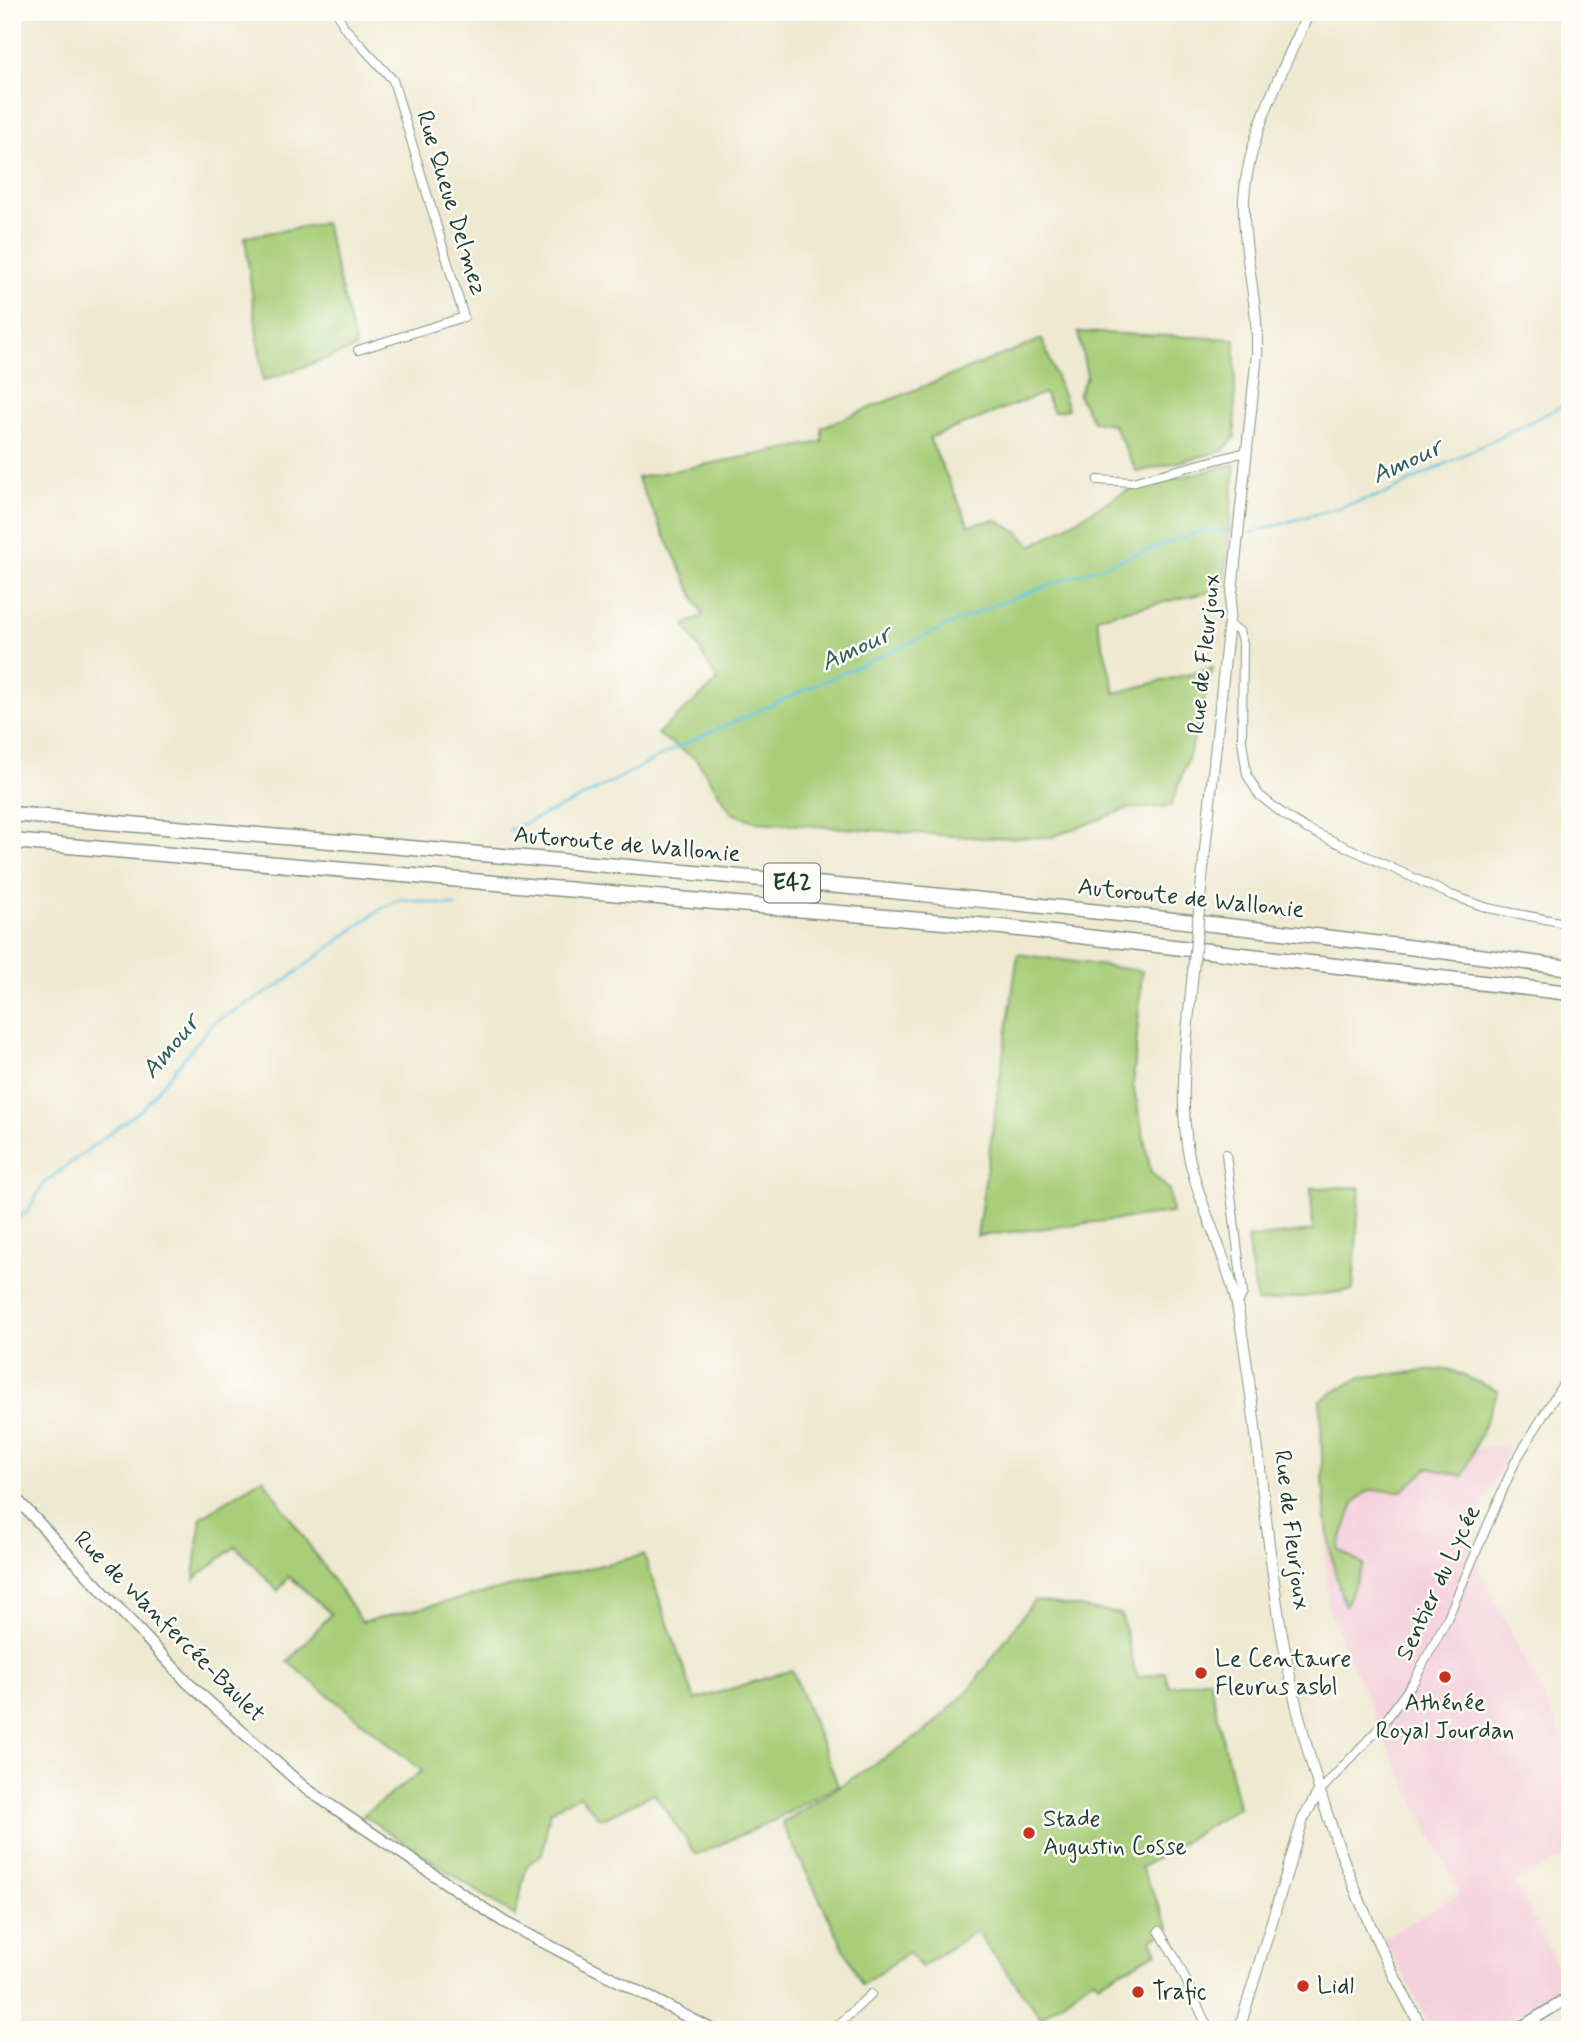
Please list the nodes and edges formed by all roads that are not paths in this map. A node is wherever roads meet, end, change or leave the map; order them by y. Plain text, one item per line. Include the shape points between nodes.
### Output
1 (337, 12) edge
2 (1308, 12) edge
3 (358, 350) dead end
4 (1246, 452) junction
5 (1098, 480) dead end
6 (1230, 626) junction
7 (12, 814) edge
8 (12, 841) edge
9 (1570, 924) edge
10 (1570, 968) edge
11 (1570, 993) edge
12 (1226, 1154) dead end
13 (1237, 1305) junction
14 (1570, 1372) edge
15 (12, 1494) edge
16 (1318, 1793) junction
17 (1159, 1931) dead end
18 (871, 1994) dead end
19 (1570, 1997) edge
20 (713, 2030) edge
21 (833, 2030) edge
22 (1209, 2030) edge
23 (1239, 2030) edge
24 (1423, 2030) edge
25 (1516, 2030) edge

1 - 3 street, Rue Queue Delmez via 344,27 393,80 464,317
2 - 4 street, Rue de Fleurjoux via 1248,165 1244,202 1258,320
4 - 5 street via 1132,482
4 - 6 street, Rue de Fleurjoux
6 - 9 street via 1239,631 1243,644 1242,741 1247,775 1259,795 1307,829 1451,895 1488,908
6 - 13 street, Rue de Fleurjoux, bridge via 1183,1094 1188,1152
7 - 10 highway, Autoroute de Wallonie / E42 via 991,901
8 - 11 highway, Autoroute de Wallonie / E42 via 1001,927
12 - 13 street, Rue de Fleurjoux via 1242,1293
13 - 16 street, Rue de Fleurjoux via 1261,1454 1273,1577
14 - 16 street, Sentier du Lycée via 1515,1462 1415,1681 1383,1724
15 - 20 main road, Rue de Wanfercée-Baulet via 187,1683 304,1788 433,1877 546,1946
16 - 23 street via 1303,1819
16 - 24 street, Rue de Fleurjoux via 1385,1962
17 - 22 street
18 - 21 street
19 - 25 main road

